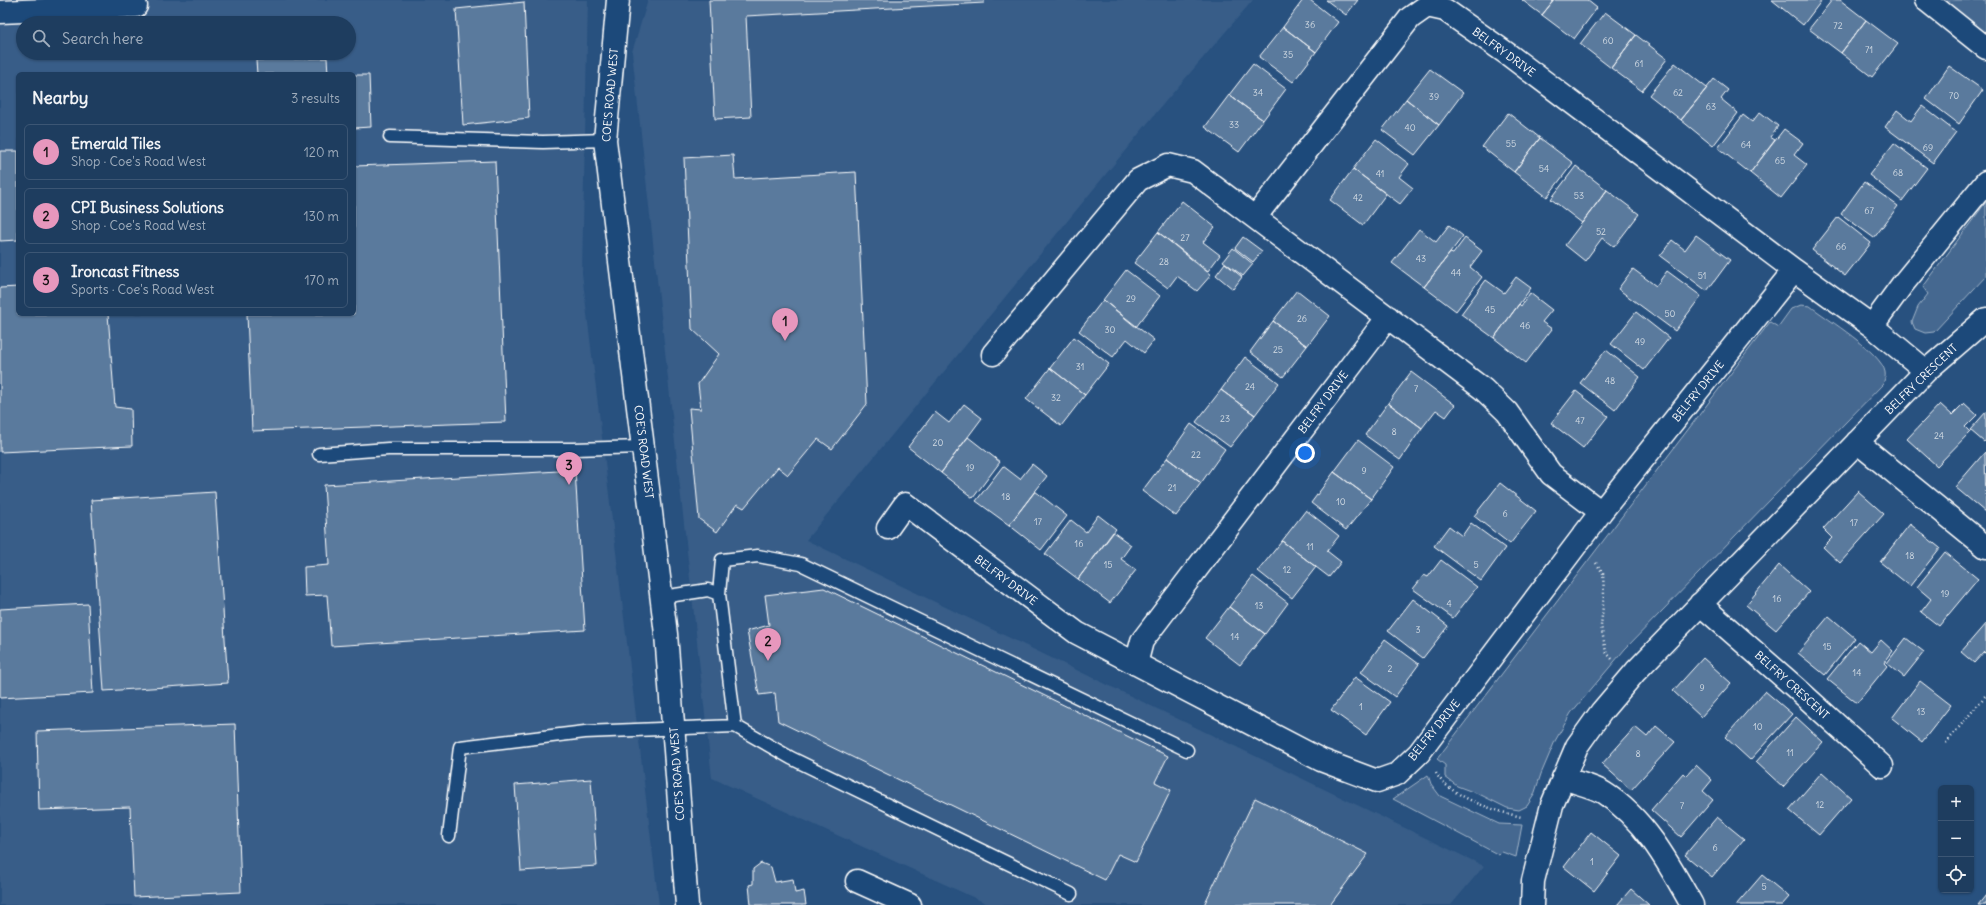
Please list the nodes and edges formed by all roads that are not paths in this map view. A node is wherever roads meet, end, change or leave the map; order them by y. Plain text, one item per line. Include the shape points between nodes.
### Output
1 (618, 0) edge
2 (1926, 0) edge
3 (136, 6) dead end
4 (0, 12) edge
5 (1986, 48) edge
6 (390, 137) dead end
7 (605, 140) junction
8 (1986, 182) edge
9 (1256, 216) junction
10 (1794, 270) junction
11 (1388, 317) junction
12 (1986, 319) edge
13 (1872, 326) junction
14 (993, 354) dead end
15 (1926, 371) junction
16 (1858, 442) junction
17 (643, 447) junction
18 (319, 454) dead end
19 (1601, 512) junction
20 (888, 528) dead end
21 (1986, 547) edge
22 (719, 594) junction
23 (662, 597) junction
24 (1700, 604) junction
25 (1136, 664) junction
26 (734, 726) junction
27 (673, 730) junction
28 (1187, 750) dead end
29 (1882, 766) dead end
30 (1564, 778) junction
31 (449, 836) dead end
32 (857, 881) dead end
33 (1071, 894) dead end
34 (687, 905) edge
35 (910, 905) edge
36 (1532, 905) edge
37 (1692, 905) edge

1 - 7 street, COE'S ROAD WEST
2 - 5 street
3 - 4 street
6 - 7 lane via 544,142
7 - 17 street, COE'S ROAD WEST
8 - 13 street
9 - 10 street, BELFRY DRIVE via 1410,18 1426,6 1445,10 1509,55
9 - 11 street
9 - 14 street via 1194,171 1168,165 1138,180
10 - 13 street, BELFRY DRIVE
10 - 19 street, BELFRY DRIVE
11 - 19 street via 1483,389 1511,417 1551,474
11 - 25 street, BELFRY DRIVE via 1142,641
12 - 15 street, BELFRY CRESCENT
13 - 15 street, BELFRY DRIVE
15 - 16 street, BELFRY CRESCENT
16 - 21 street
16 - 24 street, BELFRY CRESCENT
17 - 18 lane via 388,449
17 - 23 street, COE'S ROAD WEST
19 - 25 street, BELFRY DRIVE via 1418,753 1397,774 1377,781 1321,760
20 - 25 street, BELFRY DRIVE via 905,504 1077,633
22 - 23 lane via 708,590
22 - 26 lane
22 - 28 lane via 722,560 758,556 801,564
23 - 27 street, COE'S ROAD WEST
24 - 29 street, BELFRY CRESCENT
24 - 30 street, BELFRY CRESCENT via 1602,711 1577,746
26 - 27 lane
26 - 33 lane via 791,758
27 - 31 lane via 585,732 460,747
27 - 34 street, COE'S ROAD WEST
30 - 36 street, BELFRY CRESCENT via 1552,805 1533,881
30 - 37 street via 1603,792 1632,816 1664,856
32 - 35 street

